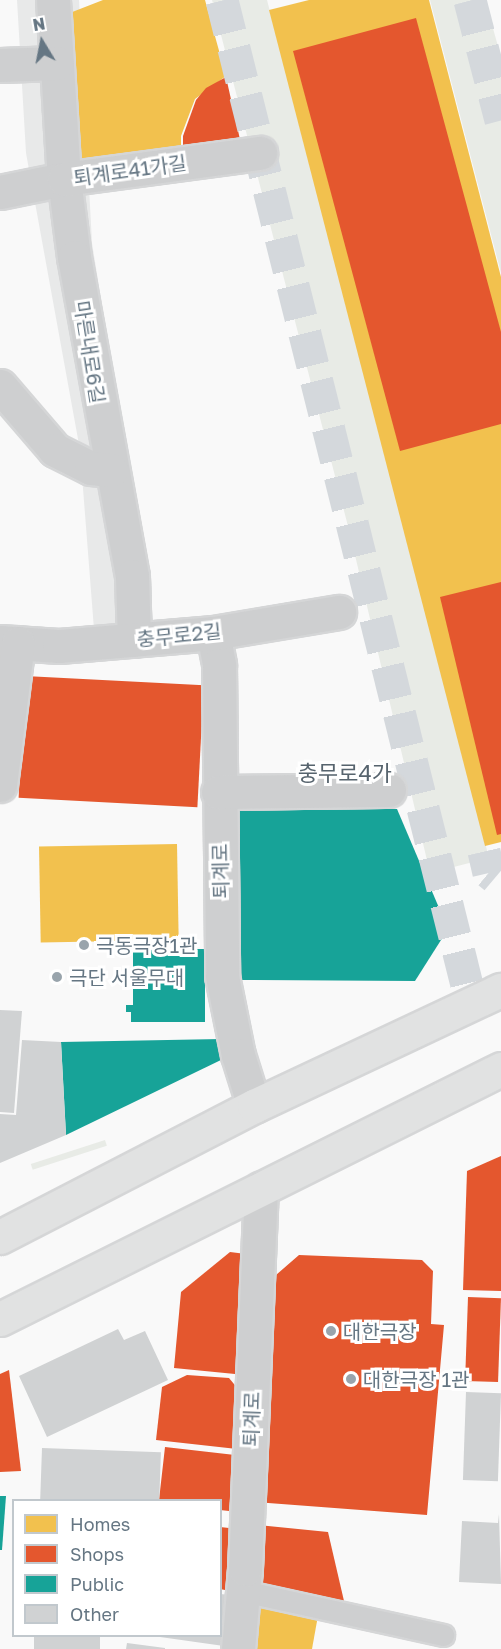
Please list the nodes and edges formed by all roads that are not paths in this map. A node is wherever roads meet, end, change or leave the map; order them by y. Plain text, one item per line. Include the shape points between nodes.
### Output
1 (52, 0) edge
2 (57, 63) junction
3 (0, 65) edge
4 (261, 153) dead end
5 (64, 179) junction
6 (0, 192) edge
7 (0, 386) edge
8 (111, 470) junction
9 (339, 612) dead end
10 (213, 633) junction
11 (134, 640) junction
12 (9, 642) edge
13 (0, 785) edge
14 (389, 790) dead end
15 (218, 792) junction
16 (501, 990) edge
17 (501, 1069) edge
18 (254, 1106) junction
19 (261, 1188) junction
20 (0, 1237) edge
21 (0, 1319) edge
22 (243, 1591) junction
23 (443, 1635) dead end
24 (237, 1649) edge

1 - 2 street, 마른내로6길
2 - 3 street
2 - 5 street, 마른내로6길
4 - 5 street, 퇴계로41가길
5 - 6 street, 퇴계로41가길
5 - 8 street, 마른내로6길
7 - 8 street via 55,450 91,468
8 - 11 street, 마른내로6길 via 132,576
9 - 10 street, 충무로2길
10 - 11 street, 충무로2길
10 - 15 street, 퇴계로 via 219,665
11 - 12 street, 충무로2길 via 59,646
12 - 13 street, 충무로2길
14 - 15 street
15 - 18 street, 퇴계로 via 222,976 238,1055
16 - 18 main road
17 - 19 main road
18 - 20 main road
19 - 21 main road
19 - 22 street, 퇴계로
22 - 23 lane
22 - 24 street, 퇴계로

